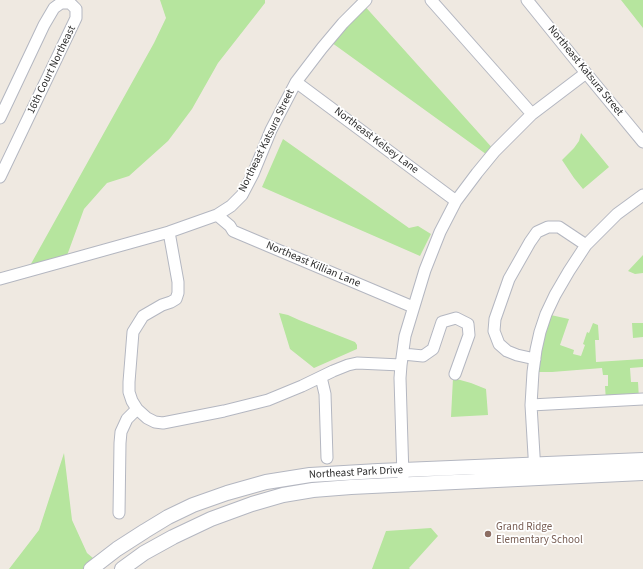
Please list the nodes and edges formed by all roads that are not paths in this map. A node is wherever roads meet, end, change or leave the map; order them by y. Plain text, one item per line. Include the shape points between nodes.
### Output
1 (366, 0) edge
2 (431, 0) edge
3 (527, 0) edge
4 (586, 73) junction
5 (296, 82) junction
6 (532, 114) junction
7 (0, 118) edge
8 (643, 142) edge
9 (0, 177) edge
10 (643, 195) edge
11 (456, 201) junction
12 (217, 215) junction
13 (169, 232) junction
14 (586, 246) junction
15 (0, 279) edge
16 (413, 307) junction
17 (535, 359) junction
18 (402, 360) junction
19 (455, 374) dead end
20 (321, 377) junction
21 (643, 399) edge
22 (532, 405) junction
23 (137, 409) junction
24 (327, 458) dead end
25 (643, 460) edge
26 (403, 470) junction
27 (535, 472) junction
28 (643, 473) edge
29 (403, 485) junction
30 (119, 513) dead end
31 (91, 569) edge
32 (122, 569) edge

1 - 5 street, Northeast Katsura Street via 342,23
2 - 6 street
3 - 4 street, Northeast Katsura Street
4 - 6 street
4 - 8 street, Northeast Katsura Street
5 - 11 street, Northeast Kelsey Lane
5 - 12 street, Northeast Katsura Street via 242,195
6 - 11 street via 495,151
7 - 9 street, 16th Court Northeast via 54,8 61,3 70,4 76,9 76,18
10 - 14 street via 617,214
11 - 16 street via 438,237
12 - 13 street, Northeast Katsura Street
12 - 16 street, Northeast Killian Lane via 233,232
13 - 15 street, Northeast Katsura Street
13 - 23 street via 178,293 176,299 144,316 133,332 129,392
14 - 17 street via 546,314
14 - 17 street via 559,226 548,227 537,232 509,279 495,319 494,331 499,344 507,351
16 - 18 street
17 - 22 street
18 - 19 street via 422,356 433,349 442,322 456,318 468,324 469,334
18 - 20 street via 357,363
18 - 26 street via 400,378
20 - 23 street via 268,400 163,423 147,418
20 - 24 street via 325,394
21 - 22 street
22 - 27 street
23 - 30 street via 127,419 121,432
25 - 27 street, Northeast Park Drive
26 - 27 street, Northeast Park Drive
26 - 29 street
26 - 31 street, Northeast Park Drive via 310,475 266,482 228,493 168,517
27 - 28 street, Northeast Park Drive
27 - 29 street, Northeast Park Drive
29 - 32 street, Northeast Park Drive via 314,490 252,504 173,537

